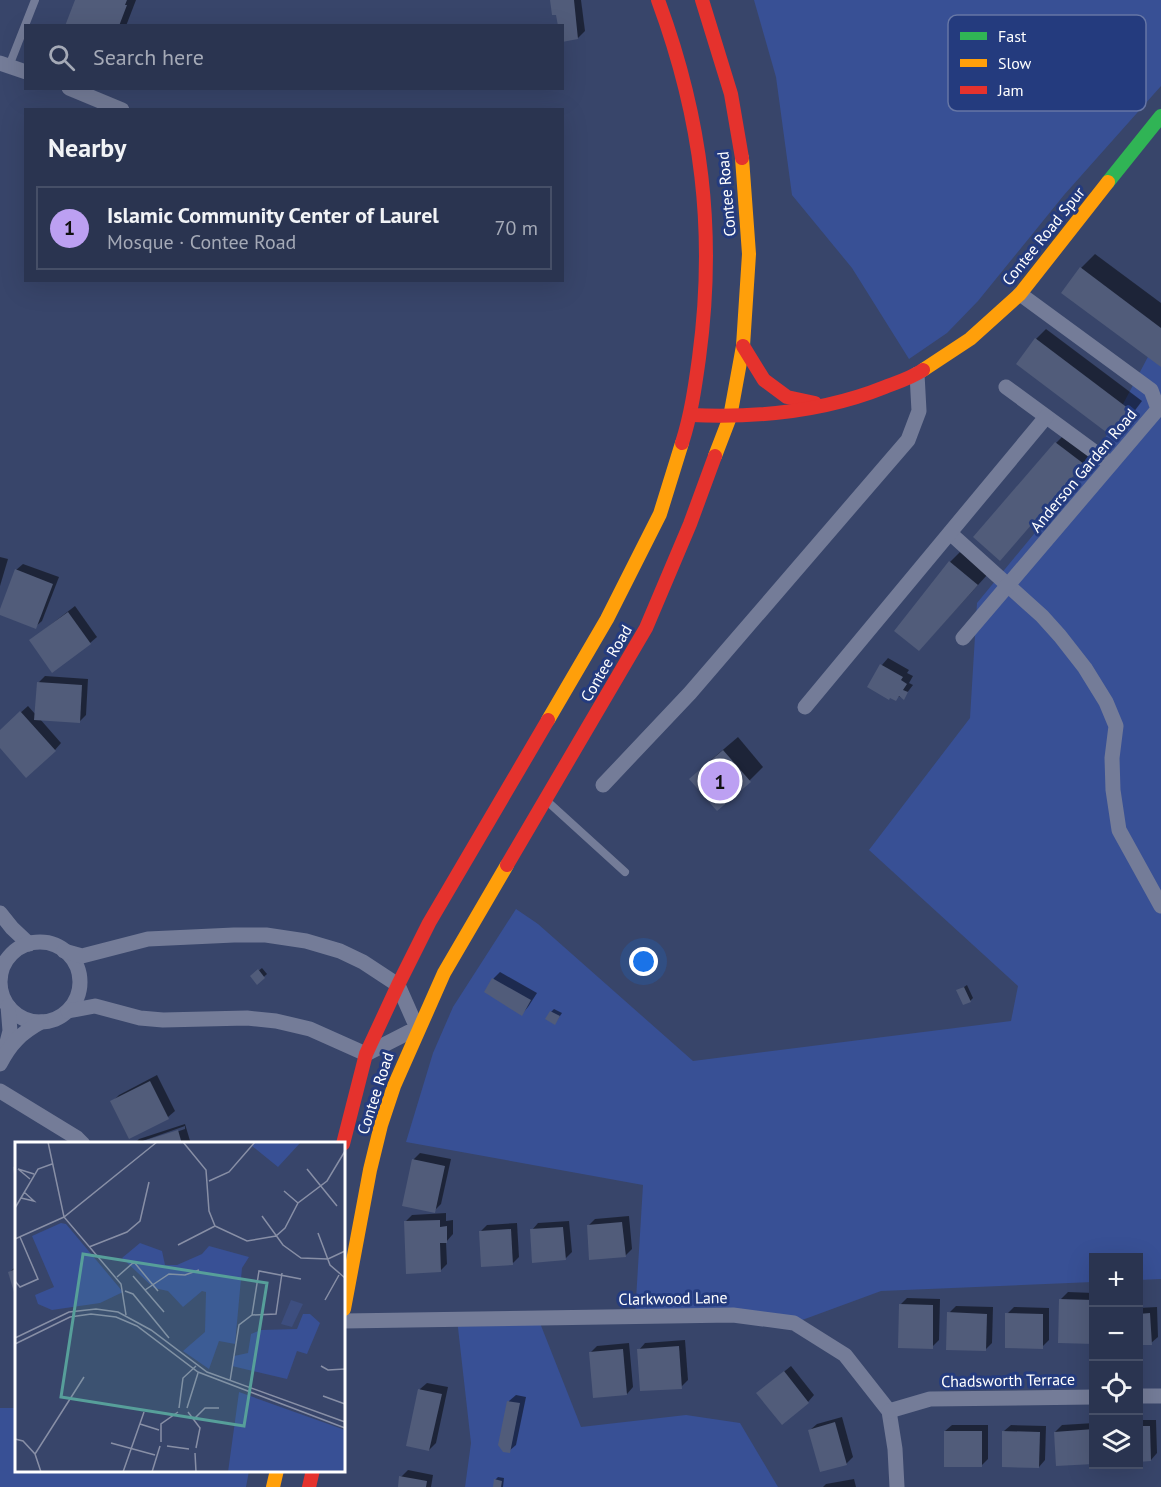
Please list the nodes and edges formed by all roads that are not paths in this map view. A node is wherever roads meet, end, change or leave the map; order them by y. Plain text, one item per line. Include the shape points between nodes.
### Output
1 (35, 0) edge
2 (658, 0) edge
3 (702, 0) edge
4 (5, 65) edge
5 (24, 71) edge
6 (74, 90) edge
7 (117, 108) edge
8 (1161, 116) edge
9 (1020, 294) junction
10 (743, 346) junction
11 (917, 374) junction
12 (1006, 387) dead end
13 (828, 406) junction
14 (691, 415) junction
15 (730, 417) junction
16 (1047, 417) junction
17 (1110, 464) junction
18 (950, 533) junction
19 (1007, 586) junction
20 (963, 638) dead end
21 (805, 707) dead end
22 (603, 785) dead end
23 (546, 800) junction
24 (625, 872) dead end
25 (1161, 906) edge
26 (0, 913) edge
27 (12, 928) junction
28 (29, 944) junction
29 (64, 951) junction
30 (13, 953) junction
31 (398, 985) junction
32 (8, 1006) junction
33 (68, 1011) junction
34 (41, 1022) junction
35 (417, 1028) junction
36 (366, 1054) junction
37 (2, 1061) edge
38 (0, 1090) edge
39 (82, 1142) edge
40 (343, 1142) edge
41 (345, 1303) edge
42 (345, 1321) edge
43 (1089, 1396) edge
44 (1143, 1396) edge
45 (1161, 1396) edge
46 (889, 1411) junction
47 (277, 1472) edge
48 (312, 1472) edge
49 (273, 1487) edge
50 (309, 1487) edge
51 (897, 1487) edge

1 - 4 lane
2 - 14 street, Contee Road via 682,73 697,136 705,197 707,272
3 - 10 street, Contee Road via 731,94 744,171 749,254
4 - 5 street
6 - 7 street
8 - 9 street, Contee Road Spur
9 - 11 street, Contee Road Spur via 970,339
9 - 17 street, Anderson Garden Road via 1151,390 1158,409
10 - 13 street via 764,380 787,397
10 - 15 street, Contee Road
11 - 13 street, Contee Road Spur
11 - 22 street via 919,411 908,440 690,693
12 - 16 street
13 - 15 street, Contee Road Spur
14 - 15 street, Contee Road Spur
14 - 31 street, Contee Road via 660,514 607,619 429,922
15 - 23 street, Contee Road via 646,628
16 - 17 street
16 - 18 street
17 - 19 street, Anderson Garden Road
18 - 19 street
18 - 21 street
19 - 20 street, Anderson Garden Road
19 - 25 street via 1060,636 1106,702 1116,726 1112,758 1119,830
23 - 24 lane
23 - 35 street, Contee Road via 444,973
26 - 27 street
27 - 28 street
27 - 30 street
28 - 29 street via 48,944
28 - 30 street
29 - 31 street via 82,956 148,939 266,935 340,951
29 - 33 street via 73,961 79,987
30 - 32 street via 1,973 2,996
31 - 35 street
31 - 36 street, Contee Road
32 - 34 street via 28,1021
32 - 37 street via 10,1031
33 - 34 street
33 - 36 street via 95,1006 163,1020 276,1021 310,1029
34 - 37 street via 14,1041
35 - 36 street
35 - 41 street, Contee Road via 381,1126
36 - 40 street, Contee Road
38 - 39 street
42 - 46 street, Clarkwood Lane via 733,1315 794,1323 845,1355
43 - 46 street, Chadsworth Terrace via 930,1399
44 - 45 street
46 - 51 street, Clarkwood Lane
47 - 49 street
48 - 50 street

